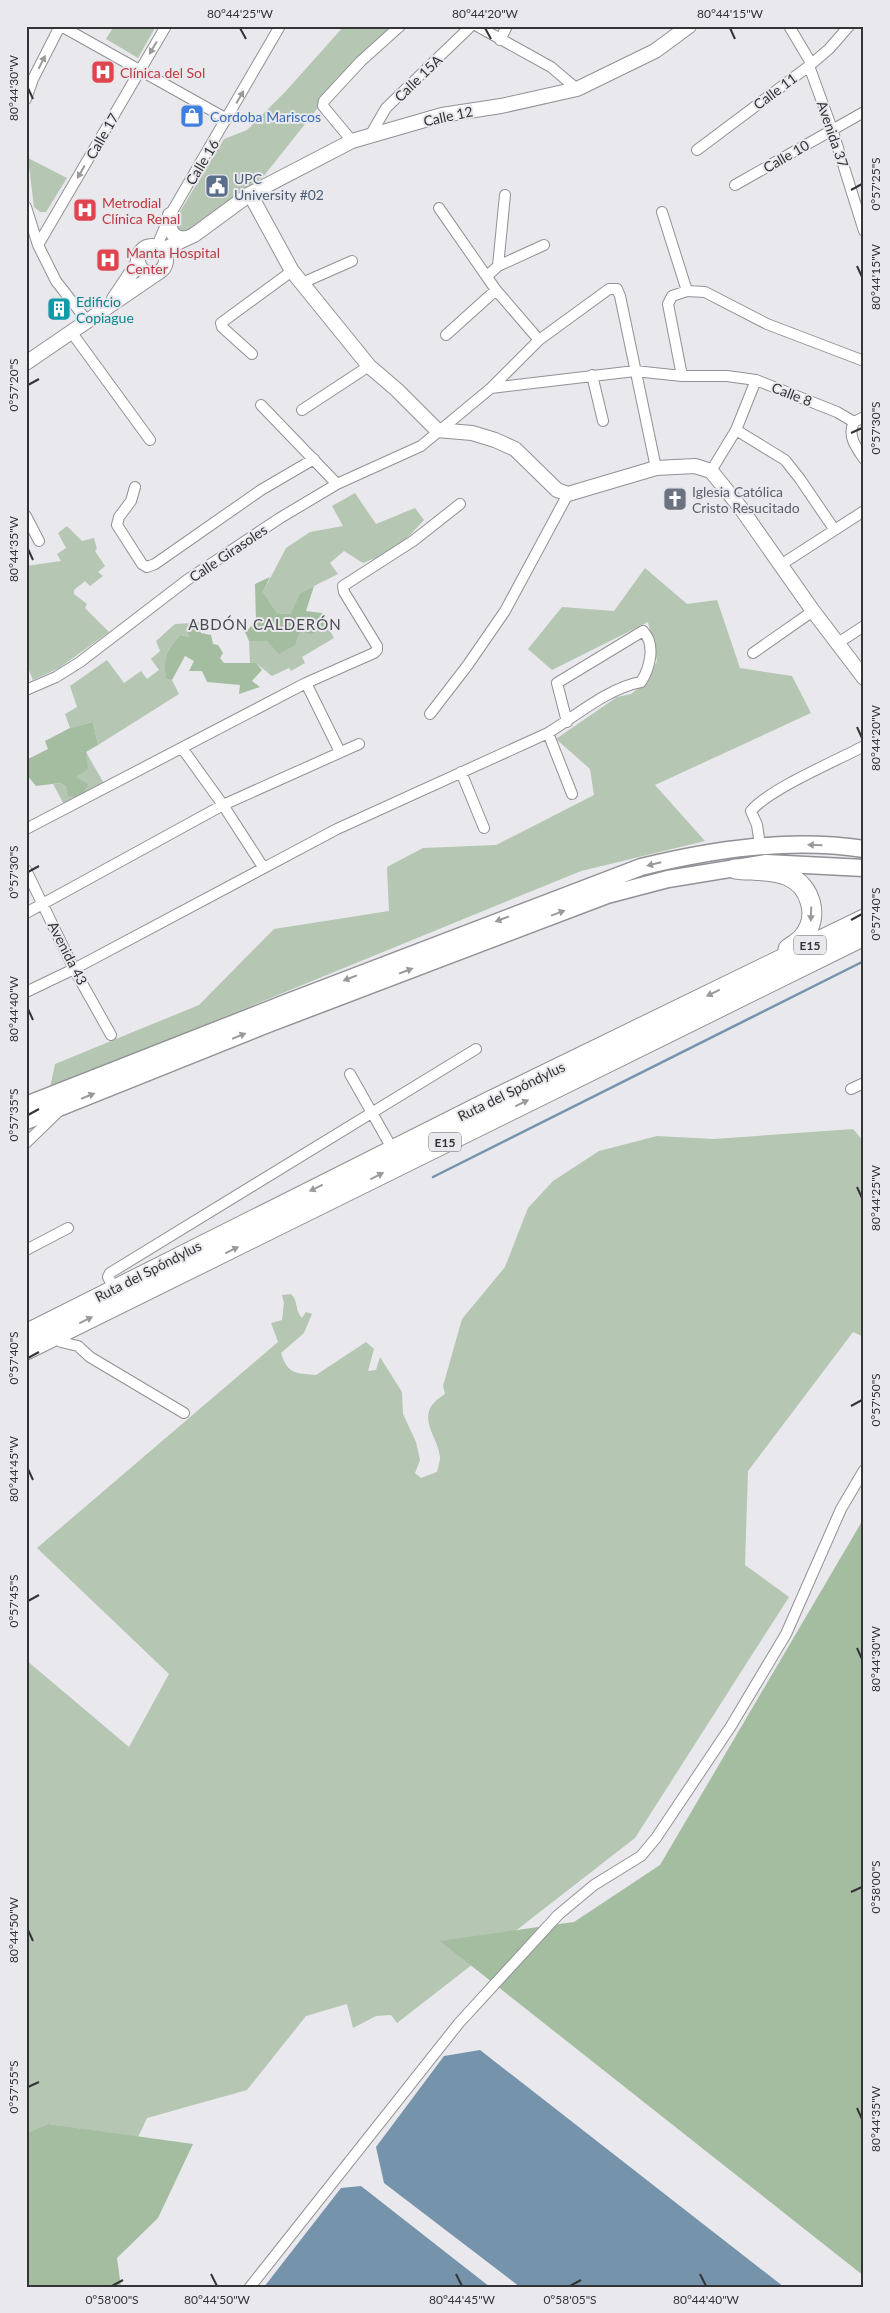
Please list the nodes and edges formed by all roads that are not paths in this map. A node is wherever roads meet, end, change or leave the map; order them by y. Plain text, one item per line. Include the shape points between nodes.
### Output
1 (61, 26) edge
2 (166, 26) edge
3 (280, 26) edge
4 (400, 26) edge
5 (472, 26) edge
6 (477, 26) edge
7 (508, 26) edge
8 (789, 26) edge
9 (849, 26) edge
10 (688, 27) edge
11 (500, 40) junction
12 (810, 64) junction
13 (140, 69) junction
14 (577, 89) junction
15 (26, 99) edge
16 (864, 112) edge
17 (227, 119) junction
18 (832, 129) junction
19 (371, 134) junction
20 (352, 141) junction
21 (697, 150) dead end
22 (735, 185) dead end
23 (250, 194) junction
24 (505, 195) dead end
25 (26, 207) edge
26 (439, 208) dead end
27 (662, 212) dead end
28 (170, 215) junction
29 (213, 222) junction
30 (864, 231) edge
31 (187, 238) junction
32 (38, 245) junction
33 (544, 245) dead end
34 (159, 248) junction
35 (352, 261) dead end
36 (138, 262) junction
37 (498, 266) junction
38 (161, 270) junction
39 (292, 271) junction
40 (487, 276) junction
41 (302, 283) junction
42 (496, 290) junction
43 (687, 291) junction
44 (109, 306) junction
45 (88, 322) junction
46 (72, 333) junction
47 (446, 335) dead end
48 (539, 340) junction
49 (252, 354) dead end
50 (864, 361) edge
51 (26, 363) edge
52 (369, 366) junction
53 (635, 371) junction
54 (592, 375) junction
55 (682, 376) junction
56 (756, 380) junction
57 (491, 388) junction
58 (261, 405) dead end
59 (302, 410) dead end
60 (864, 417) edge
61 (603, 421) dead end
62 (854, 422) junction
63 (438, 430) junction
64 (736, 430) junction
65 (150, 440) dead end
66 (314, 459) junction
67 (864, 459) edge
68 (656, 468) junction
69 (711, 471) junction
70 (337, 484) junction
71 (135, 487) dead end
72 (568, 494) junction
73 (460, 504) dead end
74 (864, 511) edge
75 (26, 516) edge
76 (834, 529) junction
77 (40, 541) dead end
78 (782, 564) junction
79 (814, 611) junction
80 (864, 626) edge
81 (838, 643) junction
82 (754, 653) dead end
83 (864, 678) edge
84 (306, 683) junction
85 (26, 690) edge
86 (430, 714) dead end
87 (566, 722) junction
88 (548, 733) junction
89 (358, 744) dead end
90 (864, 746) edge
91 (182, 748) junction
92 (340, 752) junction
93 (461, 772) junction
94 (572, 794) dead end
95 (223, 805) junction
96 (484, 828) dead end
97 (26, 829) edge
98 (760, 845) junction
99 (864, 849) edge
100 (264, 867) junction
101 (864, 868) edge
102 (735, 869) junction
103 (26, 870) edge
104 (44, 904) junction
105 (26, 913) edge
106 (864, 919) edge
107 (864, 936) edge
108 (74, 969) junction
109 (756, 972) junction
110 (26, 992) edge
111 (111, 1035) dead end
112 (476, 1049) dead end
113 (350, 1074) dead end
114 (864, 1083) edge
115 (850, 1088) dead end
116 (26, 1105) edge
117 (65, 1105) junction
118 (372, 1113) junction
119 (26, 1121) edge
120 (26, 1143) edge
121 (393, 1150) junction
122 (68, 1228) dead end
123 (26, 1250) edge
124 (114, 1289) junction
125 (29, 1330) edge
126 (54, 1336) junction
127 (26, 1350) edge
128 (184, 1413) dead end
129 (864, 1470) edge
130 (250, 2287) edge

1 - 13 street
15 -> 1 street
2 -> 13 street, Calle 17
17 -> 3 street, Calle 16
4 - 20 street via 361,60 324,100 323,106
5 - 19 street, Calle 15A via 386,108
6 - 11 street
7 - 11 street
8 - 12 street, Avenida 37
9 - 12 street, Calle 11 via 829,49
10 - 14 main road, Calle 12 via 655,51
11 - 14 street via 551,68
12 - 18 street, Avenida 37
12 - 21 street, Calle 11
13 - 17 street
13 -> 32 street, Calle 17
14 - 19 main road, Calle 12 via 442,115
16 - 18 street, Calle 10
17 - 28 street, Calle 16
18 - 22 street, Calle 10
18 - 30 street, Avenida 37
19 - 20 main road, Calle 12
20 - 23 main road, Calle 12
23 - 29 main road, Calle 12
23 - 39 main road
24 - 37 street
25 - 32 street
26 - 40 street
27 - 43 street
28 - 31 main road via 172,233 178,238
28 - 34 street, Calle 16
29 - 31 main road, Calle 12
29 - 38 main road, Calle 12
31 - 34 main road, Calle 12
32 - 45 street via 56,280
33 - 37 street
34 - 36 main road via 149,246 142,250
34 - 38 main road via 166,260
35 - 41 street
36 - 38 main road via 146,273
36 - 44 main road, Calle 12
37 - 40 street
38 - 44 main road, Calle 12
39 - 41 main road
39 - 49 street via 221,322 222,327
40 - 42 street
41 - 52 main road
42 - 47 street
42 - 48 street
43 - 50 street via 711,294 767,324
43 - 55 street via 672,296 668,304
44 - 45 main road, Calle 12
45 - 46 main road, Calle 12
46 - 51 main road, Calle 12
46 - 65 street
48 - 53 street, Calle Girasoles via 608,289 617,289
48 - 57 street, Calle Girasoles
52 - 59 street
52 - 63 main road
53 - 54 street
53 - 55 street
53 - 68 street
54 - 57 street
54 - 61 street
55 - 56 street
56 - 62 street, Calle 8
56 - 64 street, Calle 8
57 - 63 street, Calle Girasoles
58 - 66 street
60 - 62 street
62 - 67 street via 850,434
63 - 70 street, Calle Girasoles via 421,446
63 - 72 main road via 472,433 515,449 557,490
64 - 69 street, Calle 8
64 - 76 street via 785,460
66 - 70 street
66 - 71 street via 261,490 147,567 117,525
68 - 69 main road via 695,466
68 - 72 main road
69 - 78 main road
70 - 85 street, Calle Girasoles via 187,580 80,662
72 - 86 street via 504,611
73 - 84 street via 413,541 343,586 377,650
74 - 76 street
75 - 77 street
76 - 78 street
78 - 79 main road
79 - 81 main road
79 - 82 street
80 - 81 street
81 - 83 main road
84 - 91 street
84 - 92 street
87 - 87 street via 629,684 641,682 649,670 650,651 648,636 643,630 557,683
87 - 88 street
88 - 93 street
88 - 94 street
89 - 92 street
90 - 98 street via 754,806 751,811
91 - 95 street
91 - 97 street
92 - 95 street
93 - 96 street
93 - 100 street via 336,829
95 - 100 street
95 - 104 street
99 -> 98 main road via 828,845
98 -> 116 main road via 641,867
100 - 108 street
101 - 102 main road via 766,863
102 -> 109 highway via 790,877 803,888 813,909 811,924 803,938
117 -> 102 main road via 277,1020 607,895 668,879
103 - 104 street, Avenida 43
104 - 105 street
104 - 108 street, Avenida 43
106 - 109 highway, Ruta del Spóndylus / E15
126 -> 107 highway, Ruta del Spóndylus / E15
108 - 110 street
108 - 111 street, Avenida 43
109 -> 121 highway, Ruta del Spóndylus / E15
112 - 118 street
113 - 118 street
114 - 115 street
117 - 119 main road
117 - 120 street
118 - 121 street
118 - 124 street via 110,1273 108,1278
121 -> 124 highway, Ruta del Spóndylus / E15
122 - 123 street
124 - 125 highway, Ruta del Spóndylus / E15
126 - 127 highway, Ruta del Spóndylus / E15
126 - 128 street via 61,1342 78,1346 90,1357
129 - 130 street via 841,1509 786,1634 731,1726 656,1838 641,1856 581,1894 558,1915 459,2022

